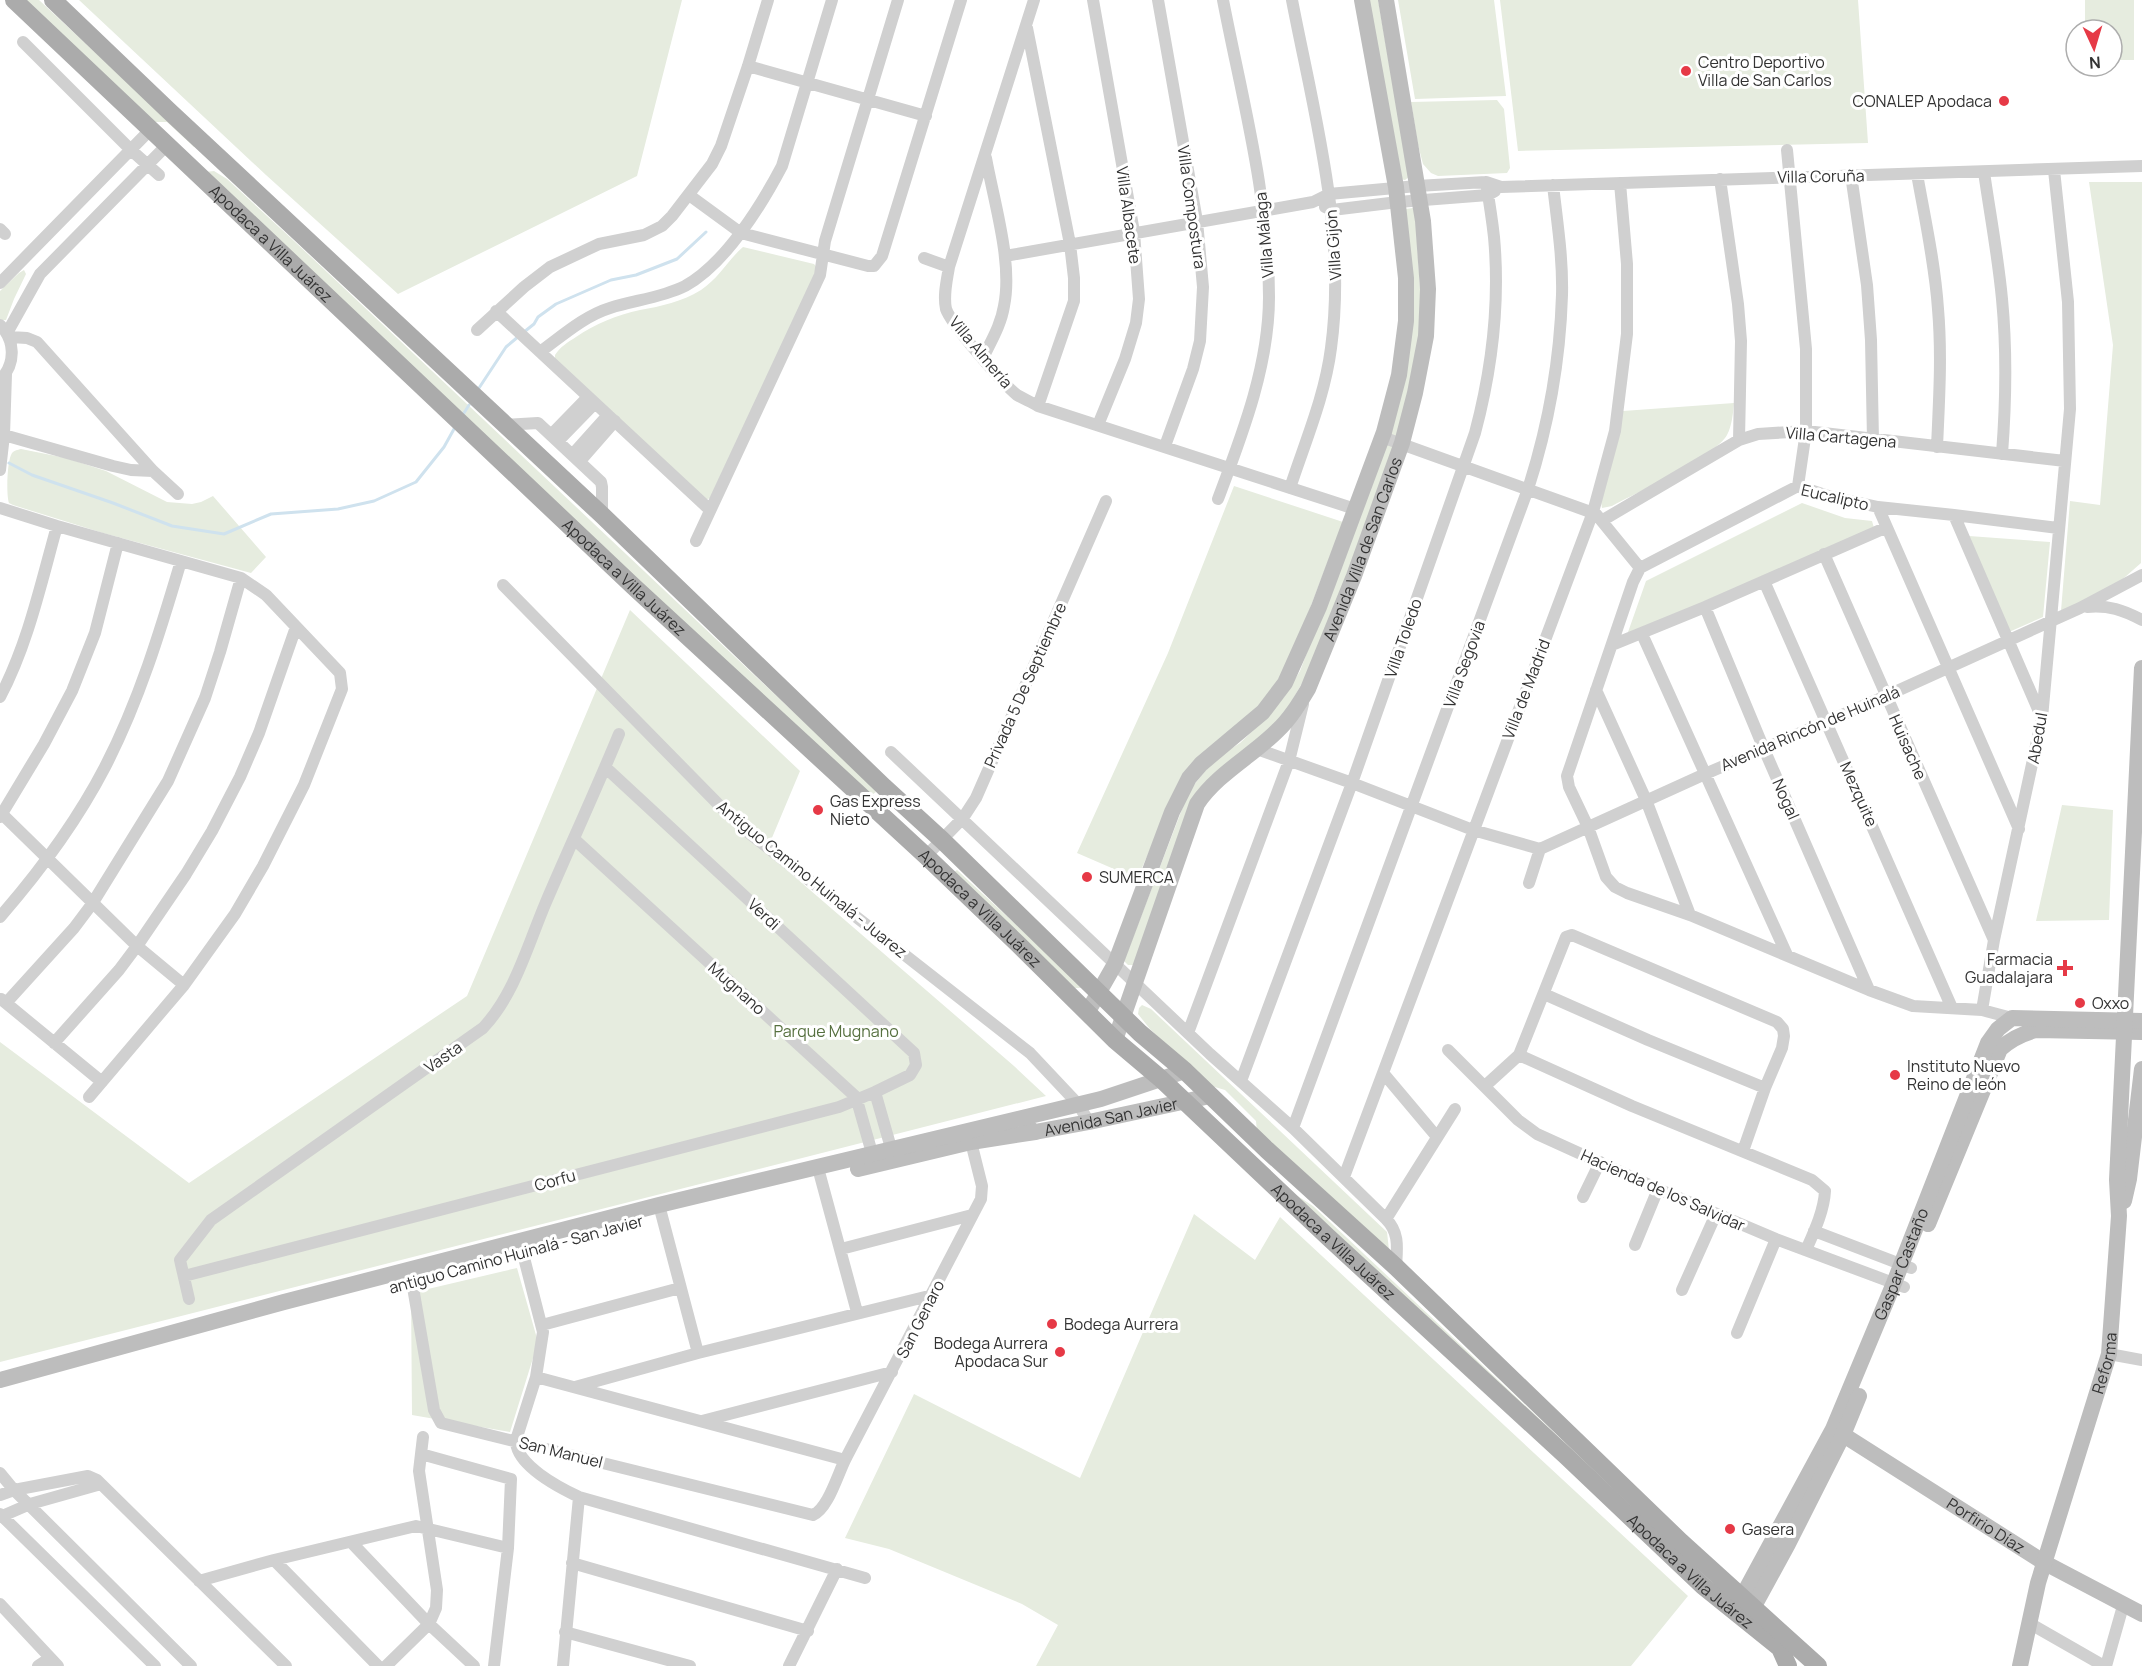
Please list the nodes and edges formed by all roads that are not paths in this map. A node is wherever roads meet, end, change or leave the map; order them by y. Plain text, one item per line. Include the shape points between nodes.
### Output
1 (14, 0) edge
2 (53, 0) edge
3 (768, 0) edge
4 (832, 0) edge
5 (898, 0) edge
6 (961, 0) edge
7 (1034, 0) edge
8 (1093, 0) edge
9 (1158, 0) edge
10 (1223, 0) edge
11 (1292, 0) edge
12 (1362, 0) edge
13 (1386, 0) edge
14 (1026, 27) junction
15 (23, 42) dead end
16 (748, 66) junction
17 (808, 82) junction
18 (868, 99) junction
19 (926, 116) junction
20 (151, 129) junction
21 (168, 144) junction
22 (131, 150) junction
23 (1787, 150) dead end
24 (985, 156) junction
25 (148, 165) junction
26 (229, 165) junction
27 (2142, 166) edge
28 (2054, 170) junction
29 (1984, 172) junction
30 (1917, 174) junction
31 (159, 175) dead end
32 (1851, 175) junction
33 (1789, 177) junction
34 (1720, 179) junction
35 (1486, 182) junction
36 (1620, 183) junction
37 (1553, 184) junction
38 (1501, 187) junction
39 (1419, 193) junction
40 (1329, 194) junction
41 (689, 195) junction
42 (1397, 195) junction
43 (1488, 195) junction
44 (1313, 202) junction
45 (1264, 210) junction
46 (1332, 210) junction
47 (1197, 221) junction
48 (1134, 232) junction
49 (741, 233) junction
50 (43, 239) junction
51 (1070, 244) junction
52 (59, 254) junction
53 (823, 255) junction
54 (1005, 256) junction
55 (24, 258) junction
56 (924, 258) dead end
57 (949, 267) junction
58 (40, 274) junction
59 (0, 283) edge
60 (496, 311) junction
61 (477, 330) dead end
62 (6, 332) edge
63 (540, 352) junction
64 (983, 358) junction
65 (3, 377) edge
66 (592, 400) junction
67 (1038, 406) junction
68 (612, 418) junction
69 (505, 425) junction
70 (1098, 425) junction
71 (1806, 431) junction
72 (4, 435) junction
73 (556, 437) junction
74 (1382, 437) junction
75 (1739, 440) junction
76 (1873, 440) junction
77 (1402, 443) junction
78 (1165, 446) junction
79 (1937, 447) junction
80 (2002, 454) junction
81 (577, 457) junction
82 (2065, 461) junction
83 (1464, 466) junction
84 (1230, 468) junction
85 (0, 470) edge
86 (153, 471) junction
87 (1798, 486) junction
88 (1290, 488) junction
89 (1528, 489) junction
90 (178, 494) dead end
91 (1218, 499) dead end
92 (1106, 501) dead end
93 (1878, 507) junction
94 (0, 508) edge
95 (1355, 509) junction
96 (710, 510) junction
97 (602, 515) junction
98 (1954, 515) junction
99 (1598, 516) junction
100 (57, 526) junction
101 (1885, 528) junction
102 (2058, 528) junction
103 (696, 542) dead end
104 (118, 543) junction
105 (1824, 554) junction
106 (181, 561) junction
107 (1640, 568) junction
108 (2142, 575) edge
109 (241, 578) junction
110 (1764, 581) junction
111 (503, 585) dead end
112 (1705, 607) junction
113 (2080, 608) junction
114 (2142, 620) edge
115 (2050, 621) junction
116 (296, 627) junction
117 (1642, 634) junction
118 (2008, 640) junction
119 (1612, 645) junction
120 (1947, 668) junction
121 (2142, 668) edge
122 (1287, 679) junction
123 (1308, 689) junction
124 (1596, 690) junction
125 (1886, 696) junction
126 (0, 697) edge
127 (2042, 718) junction
128 (1827, 722) junction
129 (619, 734) dead end
130 (1257, 749) junction
131 (1764, 749) junction
132 (891, 752) dead end
133 (1289, 761) junction
134 (605, 767) junction
135 (1705, 774) junction
136 (1352, 783) junction
137 (2139, 795) edge
138 (1646, 800) junction
139 (1411, 806) junction
140 (1172, 812) junction
141 (1, 814) edge
142 (963, 818) junction
143 (1191, 820) junction
144 (1588, 827) junction
145 (2019, 829) junction
146 (1473, 830) junction
147 (574, 839) junction
148 (942, 840) junction
149 (1540, 849) junction
150 (926, 856) junction
151 (47, 860) junction
152 (1529, 883) dead end
153 (92, 904) junction
154 (1690, 915) junction
155 (0, 916) edge
156 (1994, 940) junction
157 (137, 946) junction
158 (1787, 955) junction
159 (1115, 964) junction
160 (1136, 983) junction
161 (184, 985) junction
162 (1869, 990) junction
163 (1100, 993) junction
164 (1544, 994) junction
165 (3, 1001) edge
166 (1952, 1008) junction
167 (1982, 1010) junction
168 (1087, 1013) junction
169 (1124, 1017) junction
170 (2012, 1018) junction
171 (2134, 1026) edge
172 (1188, 1033) junction
173 (1115, 1040) junction
174 (54, 1043) junction
175 (1448, 1050) dead end
176 (1519, 1055) junction
177 (916, 1065) joint
178 (2142, 1069) edge
179 (1185, 1071) junction
180 (1384, 1074) junction
181 (1160, 1078) junction
182 (1241, 1081) junction
183 (102, 1082) junction
184 (1485, 1086) junction
185 (1765, 1088) junction
186 (875, 1092) junction
187 (89, 1096) dead end
188 (1210, 1096) junction
189 (856, 1099) junction
190 (1186, 1102) junction
191 (1078, 1104) junction
192 (2140, 1105) edge
193 (2121, 1106) junction
194 (1455, 1109) dead end
195 (1014, 1118) junction
196 (1089, 1122) junction
197 (1293, 1128) junction
198 (1035, 1132) junction
199 (969, 1136) junction
200 (1437, 1137) junction
201 (891, 1148) junction
202 (1743, 1151) junction
203 (872, 1154) junction
204 (1600, 1162) junction
205 (819, 1173) junction
206 (1344, 1178) junction
207 (2129, 1179) edge
208 (1658, 1189) junction
209 (1582, 1197) dead end
210 (660, 1210) junction
211 (1716, 1214) junction
212 (972, 1215) junction
213 (1386, 1219) junction
214 (1814, 1231) junction
215 (1776, 1239) junction
216 (1635, 1245) dead end
217 (522, 1246) junction
218 (841, 1249) junction
219 (1806, 1250) junction
220 (1396, 1267) junction
221 (1905, 1267) junction
222 (184, 1276) junction
223 (411, 1276) junction
224 (1899, 1285) junction
225 (680, 1288) junction
226 (1682, 1290) dead end
227 (933, 1294) junction
228 (189, 1299) dead end
229 (857, 1312) junction
230 (542, 1325) junction
231 (1737, 1333) dead end
232 (1485, 1352) junction
233 (698, 1353) junction
234 (2109, 1354) junction
235 (2142, 1360) edge
236 (1470, 1368) junction
237 (892, 1372) junction
238 (536, 1377) junction
239 (0, 1380) edge
240 (575, 1387) junction
241 (0, 1389) edge
242 (701, 1421) junction
243 (1838, 1432) junction
244 (423, 1437) dead end
245 (516, 1440) junction
246 (421, 1454) junction
247 (845, 1460) junction
248 (0, 1473) edge
249 (101, 1484) junction
250 (14, 1490) junction
251 (0, 1495) edge
252 (579, 1497) junction
253 (826, 1502) joint
254 (30, 1504) junction
255 (1, 1516) edge
256 (427, 1527) junction
257 (351, 1542) junction
258 (508, 1548) junction
259 (274, 1560) junction
260 (572, 1563) junction
261 (2045, 1563) junction
262 (837, 1569) junction
263 (865, 1578) dead end
264 (199, 1581) junction
265 (1, 1606) edge
266 (2123, 1606) junction
267 (1744, 1609) junction
268 (2142, 1614) edge
269 (2029, 1623) junction
270 (429, 1624) junction
271 (808, 1631) junction
272 (565, 1632) junction
273 (54, 1662) edge
274 (38, 1666) edge
275 (155, 1666) edge
276 (190, 1666) edge
277 (285, 1666) edge
278 (378, 1666) edge
279 (386, 1666) edge
280 (474, 1666) edge
281 (494, 1666) edge
282 (562, 1666) edge
283 (690, 1666) edge
284 (789, 1666) edge
285 (1786, 1666) edge
286 (1818, 1666) edge
287 (2019, 1666) edge
288 (2105, 1666) edge

1 - 20 main road, Apodaca a Villa Juárez
2 - 26 main road, Apodaca a Villa Juárez
3 - 16 street
4 - 17 street
5 - 18 street
6 - 19 street
7 - 14 street, Villa Almería
8 - 48 street, Villa Albacete
9 - 47 street, Villa Compostura
10 - 45 street, Villa Málaga
11 - 40 street, Villa Gijón
12 - 42 main road, Avenida Villa de San Carlos
13 - 39 main road, Avenida Villa de San Carlos
14 - 24 street, Villa Almería
14 - 51 street
15 - 22 street
16 - 17 street
16 - 41 street via 721,146
17 - 18 street
17 - 49 street via 782,166
18 - 19 street
18 - 53 street
19 - 53 street via 878,262 868,266
20 - 21 main road, Apodaca a Villa Juárez
20 - 22 street
20 - 26 main road via 165,127 198,156
21 - 25 street
21 - 150 main road, Apodaca a Villa Juárez via 633,586
22 - 25 street
22 - 50 street
23 - 33 street
24 - 54 street
24 - 57 street, Villa Almería
25 - 31 street
25 - 52 street
26 - 69 main road, Apodaca a Villa Juárez
27 - 28 street, Villa Coruña
28 - 29 street, Villa Coruña
28 - 82 street, Abedul via 2071,359
29 - 30 street, Villa Coruña
29 - 80 street via 2002,297 2006,406
30 - 32 street, Villa Coruña
30 - 79 street via 1938,310
32 - 33 street, Villa Coruña
32 - 76 street via 1867,285
33 - 34 street, Villa Coruña
33 - 71 street via 1806,349
34 - 36 street, Villa Coruña
34 - 75 street via 1741,341
35 - 38 street, Villa Coruña
35 - 39 street, Villa Coruña
35 - 43 street, Villa Toledo
36 - 37 street, Villa Coruña
36 - 99 street, Villa de Madrid via 1627,264 1627,334 1615,431
37 - 38 street, Villa Coruña
37 - 89 street, Villa Segovia via 1561,269 1560,317 1549,404
38 - 43 street, Villa Coruña
39 - 42 street, Villa Coruña
39 - 43 street, Villa Coruña
39 - 77 main road, Avenida Villa de San Carlos via 1428,289 1426,336
40 - 42 street, Villa Coruña
40 - 44 street, Villa Coruña
40 - 46 street, Villa Gijón
41 - 49 street
41 - 60 street via 662,226 644,235 599,244 550,267
42 - 46 street, Villa Coruña
42 - 74 main road, Avenida Villa de San Carlos via 1406,278 1406,321 1399,375
43 - 83 street, Villa Toledo via 1494,237 1494,341 1486,393
44 - 45 street, Villa Coruña
44 - 46 street, Villa Coruña
45 - 47 street, Villa Coruña
45 - 84 street, Villa Málaga via 1269,298 1266,334 1258,377
46 - 88 street, Villa Gijón via 1336,291 1331,349 1321,395
47 - 48 street, Villa Coruña
47 - 78 street, Villa Compostura via 1203,287 1200,341
48 - 51 street, Villa Coruña
48 - 70 street, Villa Albacete via 1136,323
49 - 53 street
49 - 63 street via 712,266 686,285 608,308
50 - 52 street
50 - 55 street
51 - 54 street, Villa Coruña
51 - 67 street via 1074,302
52 - 58 street
53 - 96 street via 820,275
54 - 64 street via 1004,309
55 - 58 street
55 - 59 street
56 - 57 street
57 - 64 street, Villa Almería via 947,310
58 - 62 street
60 - 61 street
60 - 63 street
62 - 65 street via 12,359
62 - 86 street via 37,342
63 - 66 street
64 - 67 street, Villa Almería via 1017,395
65 - 72 street
66 - 68 street
66 - 73 street
67 - 70 street, Villa Almería
68 - 81 street
68 - 96 street
69 - 73 street via 538,423
69 - 97 main road, Apodaca a Villa Juárez
70 - 78 street, Villa Almería
71 - 75 street, Villa Cartagena via 1758,434
71 - 76 street, Villa Cartagena
71 - 87 street
72 - 85 street
72 - 86 street via 113,466
73 - 81 street
74 - 77 street
74 - 95 main road, Avenida Villa de San Carlos
75 - 99 street, Villa Cartagena
76 - 79 street, Villa Cartagena
77 - 83 street
77 - 123 main road, Avenida Villa de San Carlos
78 - 84 street, Villa Almería
79 - 80 street, Villa Cartagena
80 - 82 street, Villa Cartagena
81 - 97 street via 601,482
82 - 102 street, Abedul
83 - 89 street
83 - 136 street, Villa Toledo
84 - 88 street, Villa Almería
84 - 91 street, Villa Málaga
86 - 90 street
87 - 93 street, Eucalipto
87 - 107 street, Eucalipto
88 - 95 street, Villa Almería
89 - 99 street
89 - 139 street, Villa Segovia
92 - 142 street, Privada 5 De Septiembre via 976,798
93 - 98 street, Eucalipto
93 - 101 street
94 - 100 street
95 - 122 main road, Avenida Villa de San Carlos
96 - 103 street
97 - 148 main road, Apodaca a Villa Juárez
98 - 102 street, Eucalipto
98 - 118 street
99 - 107 street
99 - 146 street, Villa de Madrid
100 - 104 street
100 - 126 street via 30,622
101 - 105 street
101 - 120 street
102 - 115 street, Abedul
104 - 106 street
104 - 141 street via 95,633 72,692
105 - 110 street
105 - 125 street, Huisache
106 - 109 street
106 - 151 street via 133,707 105,767
107 - 119 street
108 - 113 street, Avenida Rincón de Huinalá
109 - 116 street via 266,595
109 - 153 street via 205,698 168,781
110 - 112 street
110 - 128 street, Mezquite
111 - 191 street, Antiguo Camino Huinalá - Juarez via 749,833 1030,1053
112 - 117 street
112 - 131 street, Nogal
113 - 114 street, Avenida Rincón de Huinalá via 2110,606
113 - 115 street, Avenida Rincón de Huinalá
115 - 118 street, Avenida Rincón de Huinalá
115 - 127 street, Abedul
116 - 157 street via 240,777 207,839
116 - 161 street via 340,673 342,686 304,785 263,866 236,914
117 - 119 street
117 - 135 street
118 - 120 street, Avenida Rincón de Huinalá
118 - 127 street
119 - 124 street
120 - 125 street, Avenida Rincón de Huinalá
120 - 145 street
121 - 137 main road
122 - 123 main road
122 - 140 main road, Avenida Villa de San Carlos via 1263,712 1194,771
123 - 130 main road, Avenida Villa de San Carlos via 1286,722
123 - 133 street
124 - 138 street
124 - 144 street via 1567,776
125 - 128 street, Avenida Rincón de Huinalá
125 - 156 street, Huisache
127 - 145 street, Abedul
128 - 131 street, Avenida Rincón de Huinalá
128 - 166 street, Mezquite
129 - 134 street, Vasta
130 - 133 street
130 - 143 main road, Avenida Villa de San Carlos via 1214,784
131 - 135 street, Avenida Rincón de Huinalá
131 - 162 street, Nogal
132 - 142 street
133 - 136 street
133 - 172 street
134 - 147 street, Vasta
134 - 177 street, Verdi via 914,1053
135 - 138 street, Avenida Rincón de Huinalá
135 - 158 street
136 - 139 street
136 - 182 street, Villa Toledo
137 - 171 main road
138 - 144 street, Avenida Rincón de Huinalá
138 - 154 street
139 - 146 street
139 - 197 street, Villa Segovia
140 - 143 main road
140 - 159 main road, Avenida Villa de San Carlos
141 - 151 street
142 - 148 street, Privada 5 De Septiembre
142 - 159 street
143 - 160 main road, Avenida Villa de San Carlos
144 - 149 street, Avenida Rincón de Huinalá
144 - 154 street via 1609,882 1627,893
145 - 156 street, Abedul
146 - 149 street
146 - 180 street, Villa de Madrid
147 - 189 street, Mugnano
147 - 222 street, Vasta via 496,1015 211,1220 180,1260
148 - 150 street, Privada 5 De Septiembre
148 - 163 main road, Apodaca a Villa Juárez
149 - 152 street
150 - 168 main road, Apodaca a Villa Juárez
151 - 153 street
151 - 155 street
153 - 157 street
153 - 165 street
154 - 158 street
156 - 167 street, Abedul
157 - 161 street
157 - 174 street
158 - 162 street
159 - 160 street
159 - 163 main road, Avenida Villa de San Carlos
160 - 169 main road, Avenida Villa de San Carlos
160 - 172 street
161 - 183 street
162 - 166 street via 1913,1006
163 - 168 main road, Avenida Villa de San Carlos
163 - 169 main road, Apodaca a Villa Juárez
164 - 176 street
164 - 185 street
164 - 185 street via 1566,937 1572,935 1776,1022 1784,1036
165 - 174 street
166 - 167 street
167 - 170 street
168 - 173 main road, Apodaca a Villa Juárez
169 - 173 main road, Avenida Villa de San Carlos
169 - 179 main road, Apodaca a Villa Juárez
170 - 171 main road
170 - 221 main road, Gaspar Castaño via 1988,1043
171 - 193 main road via 2124,1049
171 - 221 main road, Gaspar Castaño via 2036,1030 2020,1034 2000,1049
172 - 182 street
173 - 181 main road, Apodaca a Villa Juárez
174 - 183 street
175 - 184 street, Hacienda de los Salvidar
176 - 184 street
176 - 202 street
177 - 186 street, Corfu via 910,1076
178 - 192 main road
179 - 181 main road
179 - 188 main road, Apodaca a Villa Juárez
180 - 200 street
180 - 206 street, Villa de Madrid
181 - 190 main road, Apodaca a Villa Juárez
181 - 191 main road
182 - 197 street
183 - 187 street
184 - 204 street, Hacienda de los Salvidar via 1537,1134
185 - 202 street
186 - 189 street, Corfu
186 - 201 street
188 - 190 main road, Avenida San Javier
188 - 220 main road, Apodaca a Villa Juárez
189 - 203 street
189 - 222 street, Corfu via 839,1107
190 - 196 main road, Avenida San Javier
190 - 236 main road, Apodaca a Villa Juárez
191 - 195 main road
191 - 196 street, Antiguo Camino Huinalá - Juarez
192 - 193 street
192 - 207 main road
193 - 207 main road
194 - 200 street
195 - 198 main road, Avenida San Javier
195 - 199 main road
196 - 198 main road, Avenida San Javier
197 - 206 street
198 - 199 main road
199 - 201 main road
199 - 205 main road
199 - 212 street, San Genaro via 983,1193
200 - 213 street
201 - 203 main road
202 - 214 street via 1812,1180 1824,1191
203 - 205 main road
204 - 208 street, Hacienda de los Salvidar
204 - 209 street
205 - 210 main road
205 - 218 street
206 - 213 street
207 - 234 main road, Reforma via 2119,1216
208 - 211 street, Hacienda de los Salvidar
208 - 216 street
210 - 217 main road
210 - 225 street
211 - 215 street, Hacienda de los Salvidar
211 - 226 street
212 - 218 street
212 - 227 street, San Genaro
213 - 220 street via 1397,1238
214 - 219 street
214 - 221 street
215 - 219 street, Hacienda de los Salvidar
215 - 231 street
217 - 223 main road
217 - 230 street
218 - 229 street
219 - 224 street, Hacienda de los Salvidar
220 - 232 main road, Apodaca a Villa Juárez
221 - 224 main road, Gaspar Castaño
222 - 228 street, Vasta
223 - 239 main road via 284,1302
223 - 241 main road, antiguo Camino Huinalá - San Javier
223 - 245 street, San Manuel via 434,1410 441,1423
224 - 243 main road, Gaspar Castaño
225 - 230 street
225 - 233 street
227 - 229 street
227 - 237 street, San Genaro
229 - 233 street
230 - 238 street
232 - 236 main road
232 - 267 main road, Apodaca a Villa Juárez
233 - 240 street
234 - 235 street
234 - 261 main road, Reforma
236 - 267 main road, Apodaca a Villa Juárez via 1703,1586
237 - 242 street
237 - 247 street, San Genaro
238 - 240 street
238 - 245 street
240 - 242 street
242 - 247 street
243 - 261 main road, Porfirio Díaz
243 - 267 main road, Gaspar Castaño
244 - 246 street
245 - 252 street via 519,1453 532,1467
245 - 253 street, San Manuel via 808,1515 816,1514
246 - 256 street via 419,1471
246 - 258 street via 511,1479
247 - 253 street, San Genaro
248 - 250 street
249 - 250 street via 88,1476
249 - 254 street
249 - 264 street
250 - 251 street
250 - 254 street
252 - 260 street
252 - 262 street
254 - 255 street
254 - 276 street
255 - 275 street
256 - 257 street via 408,1527
256 - 258 street
256 - 270 street via 437,1601
257 - 259 street
257 - 270 street
258 - 281 street
259 - 264 street
259 - 278 street
260 - 271 street
260 - 272 street
261 - 266 main road, Porfirio Díaz
261 - 269 main road, Reforma
262 - 263 street
262 - 271 street
264 - 277 street
265 - 273 street
266 - 268 main road, Porfirio Díaz
266 - 288 street
267 - 285 main road, Apodaca a Villa Juárez via 1777,1646
267 - 286 main road, Apodaca a Villa Juárez
269 - 287 main road, Reforma
269 - 288 street
270 - 279 street
270 - 280 street
271 - 284 street
272 - 282 street
272 - 283 street
273 - 274 street

